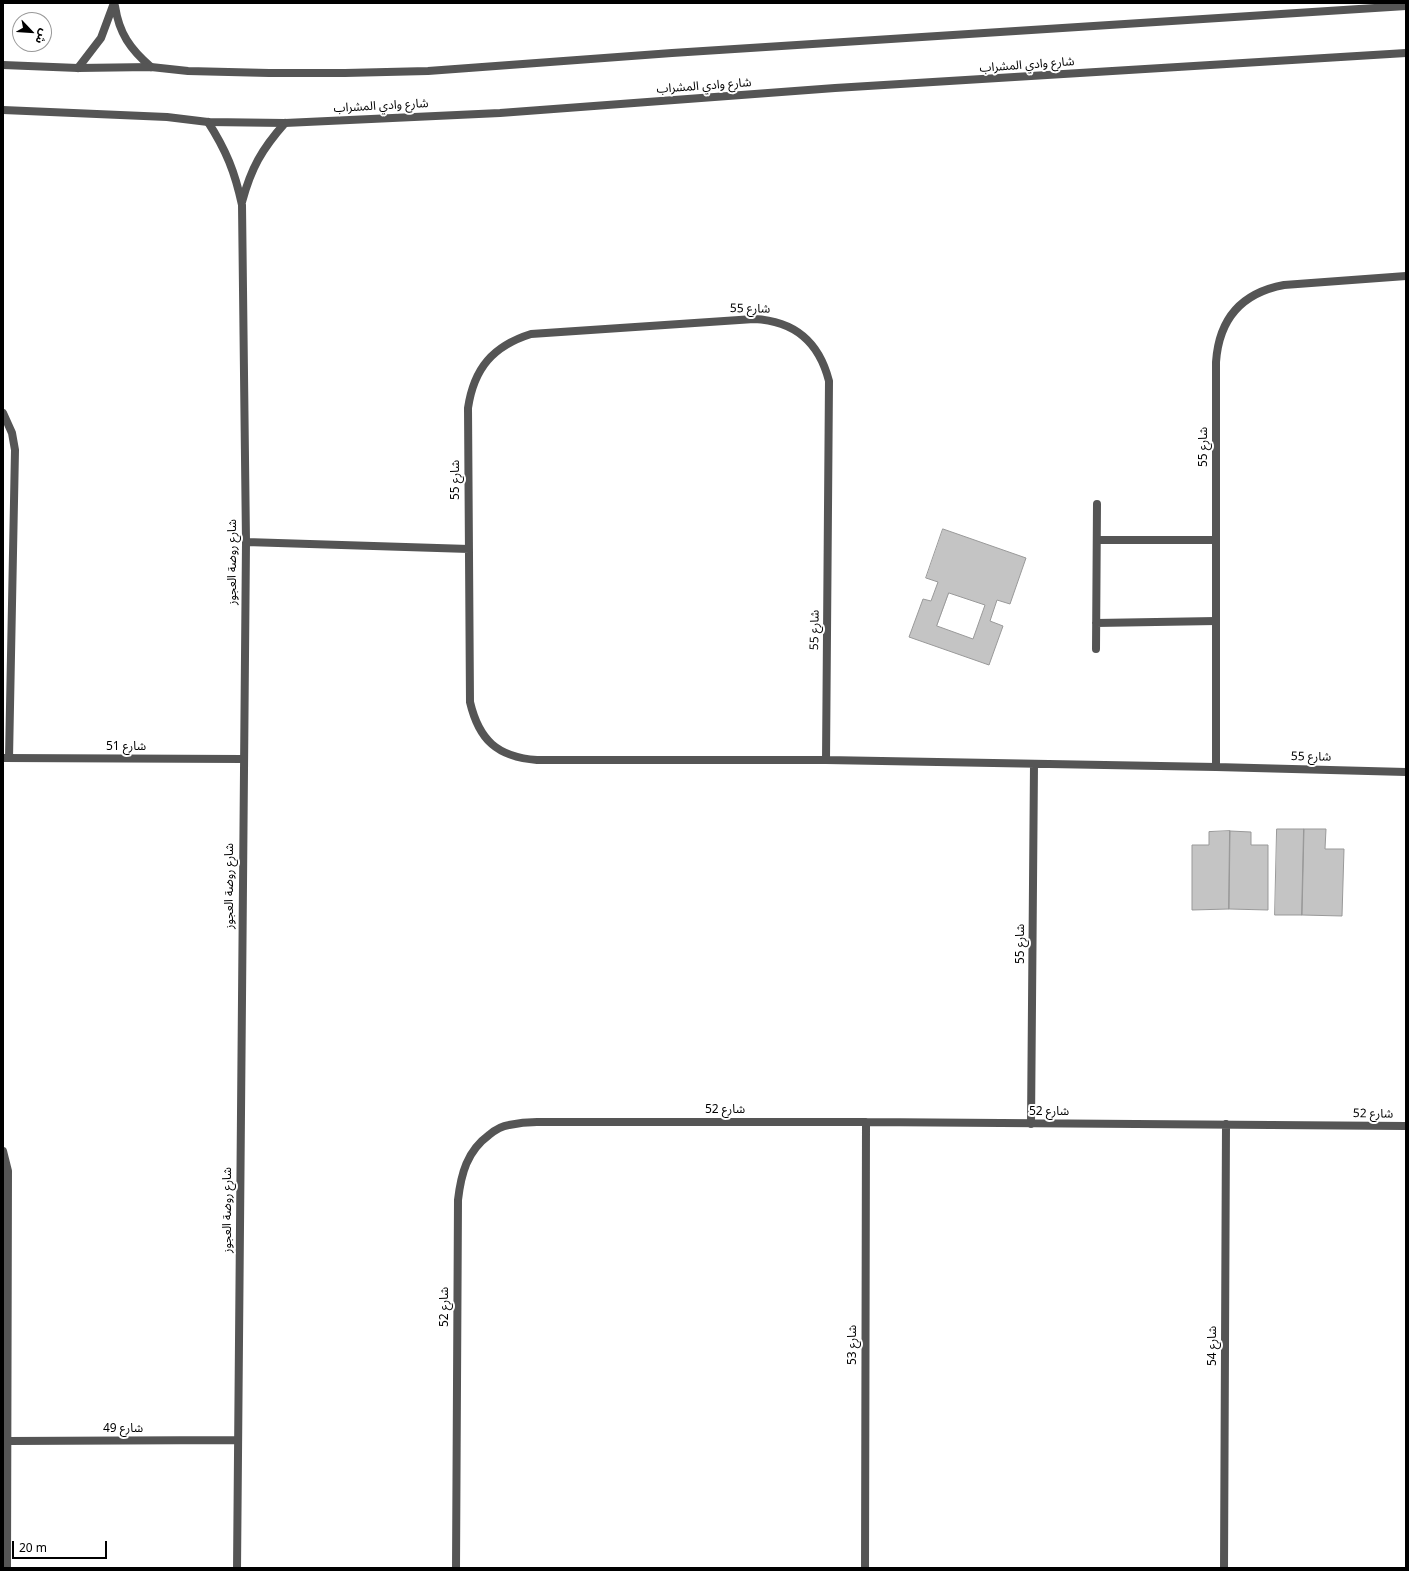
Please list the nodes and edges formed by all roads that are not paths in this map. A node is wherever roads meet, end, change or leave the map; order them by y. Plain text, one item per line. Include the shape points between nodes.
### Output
1 (114, 3) edge
2 (1406, 6) edge
3 (1406, 53) edge
4 (3, 65) edge
5 (150, 67) junction
6 (78, 68) junction
7 (3, 110) edge
8 (208, 122) junction
9 (285, 122) junction
10 (242, 205) junction
11 (1406, 276) edge
12 (3, 412) edge
13 (1097, 504) dead end
14 (1096, 540) junction
15 (1216, 540) junction
16 (246, 542) junction
17 (468, 549) junction
18 (1216, 621) junction
19 (1096, 623) junction
20 (1096, 649) dead end
21 (6, 758) edge
22 (243, 759) junction
23 (826, 760) junction
24 (1034, 764) junction
25 (1216, 767) junction
26 (1406, 772) edge
27 (866, 1122) junction
28 (1031, 1124) junction
29 (1226, 1124) junction
30 (1406, 1126) edge
31 (3, 1151) edge
32 (238, 1440) junction
33 (8, 1441) junction
34 (7, 1568) edge
35 (237, 1568) edge
36 (456, 1568) edge
37 (864, 1568) edge
38 (1224, 1568) edge

1 - 5 street via 117,21 125,39
1 - 6 street via 101,38
2 - 5 street via 679,52 428,71 269,73 188,71
3 - 9 street, شارع وادي المشراب via 500,112
4 - 6 street
5 - 6 street
7 - 8 street, شارع وادي المشراب via 166,117
8 - 9 street, شارع وادي المشراب
8 - 10 street, شارع روضة العجوز via 230,161
9 - 10 street, شارع روضة العجوز via 257,160
10 - 16 street, شارع روضة العجوز
11 - 15 street, شارع 55 via 1268,288 1253,295 1230,317 1217,346
12 - 21 street, شارع 51 via 12,433 15,450
13 - 14 street
14 - 15 street
14 - 19 street
15 - 18 street, شارع 55
16 - 17 street
16 - 22 street, شارع روضة العجوز
17 - 23 street, شارع 55 via 470,702 481,732 506,754 521,759 537,760
17 - 23 street, شارع 55 via 470,394 482,366 504,345 531,334 754,319 777,322 797,331 818,353 829,382
18 - 19 street
18 - 25 street, شارع 55
19 - 20 street
21 - 22 street, شارع 51
22 - 32 street, شارع روضة العجوز
23 - 24 street, شارع 55
24 - 25 street, شارع 55
24 - 28 street, شارع 55
25 - 26 street, شارع 55
27 - 28 street, شارع 52
27 - 36 street, شارع 52 via 522,1122 497,1129 476,1147 463,1171 458,1200
27 - 37 street, شارع 53
28 - 29 street, شارع 52
29 - 30 street, شارع 52
29 - 38 street, شارع 54
31 - 33 street via 8,1171
32 - 33 street, شارع 49
32 - 35 street, شارع روضة العجوز
33 - 34 street

